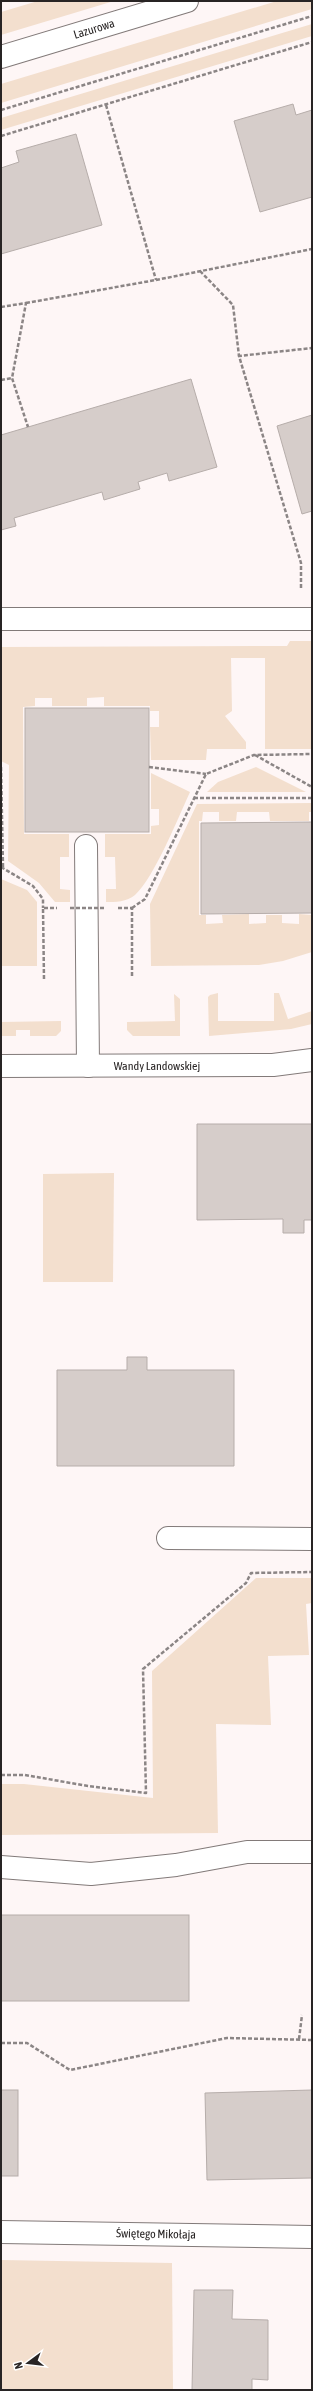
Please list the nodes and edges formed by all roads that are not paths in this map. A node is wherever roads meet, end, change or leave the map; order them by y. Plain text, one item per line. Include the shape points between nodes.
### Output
1 (187, 1) edge
2 (1, 57) edge
3 (1, 619) edge
4 (312, 619) edge
5 (86, 846) dead end
6 (312, 1060) edge
7 (1, 1066) edge
8 (88, 1066) junction
9 (168, 1538) dead end
10 (312, 1539) edge
11 (312, 1852) edge
12 (1, 1867) edge
13 (1, 2232) edge
14 (312, 2237) edge

1 - 2 street, Lazurowa
3 - 4 street
5 - 8 street
6 - 8 street, Wandy Landowskiej via 273,1065
7 - 8 street, Wandy Landowskiej
9 - 10 street
11 - 12 street via 247,1852 176,1865 91,1874
13 - 14 street, Świętego Mikołaja

